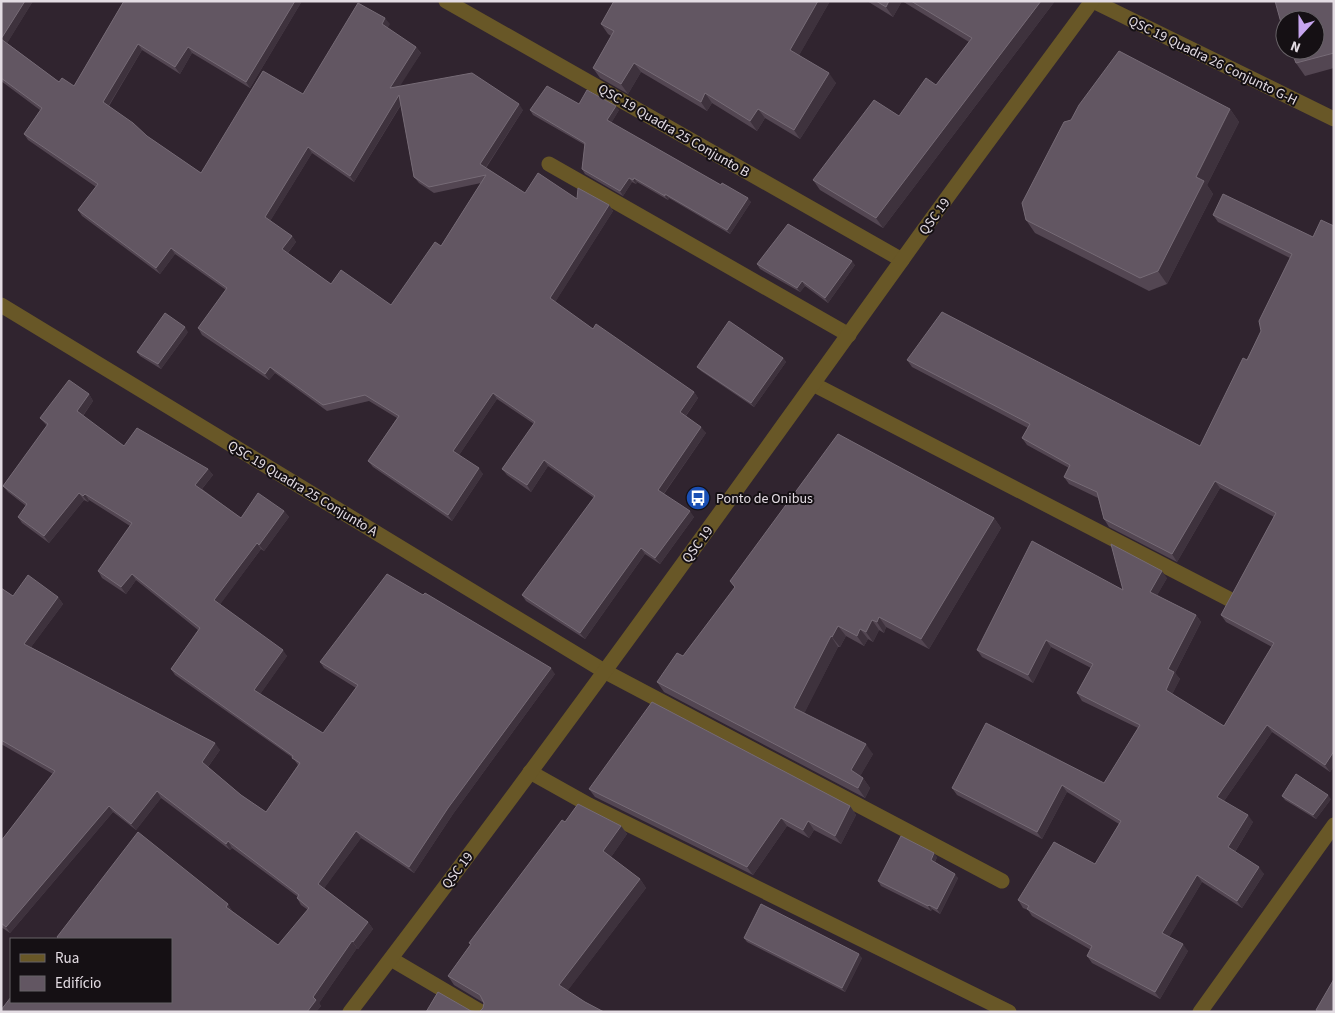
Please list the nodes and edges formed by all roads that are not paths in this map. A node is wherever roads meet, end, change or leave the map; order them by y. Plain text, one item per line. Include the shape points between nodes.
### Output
1 (446, 1) edge
2 (1093, 1) edge
3 (1334, 119) edge
4 (549, 164) dead end
5 (902, 260) junction
6 (1, 306) edge
7 (849, 335) junction
8 (813, 384) junction
9 (1229, 599) edge
10 (604, 671) junction
11 (530, 772) junction
12 (1334, 825) edge
13 (1002, 881) dead end
14 (391, 959) junction
15 (350, 1012) edge
16 (481, 1012) edge
17 (1009, 1012) edge
18 (1200, 1012) edge

1 - 5 street, QSC 19 Quadra 25 Conjunto B
2 - 3 street, QSC 19 Quadra 26 Conjunto G-H
2 - 5 street, QSC 19
4 - 7 street
5 - 7 street, QSC 19
6 - 10 street, QSC 19 Quadra 25 Conjunto A
7 - 8 street, QSC 19
8 - 9 street
8 - 10 street, QSC 19
10 - 11 street, QSC 19
10 - 13 street, QSC 19 Quadra 25 Conjunto A
11 - 14 street, QSC 19
11 - 17 street via 589,805
12 - 18 street
14 - 15 street, QSC 19
14 - 16 street

